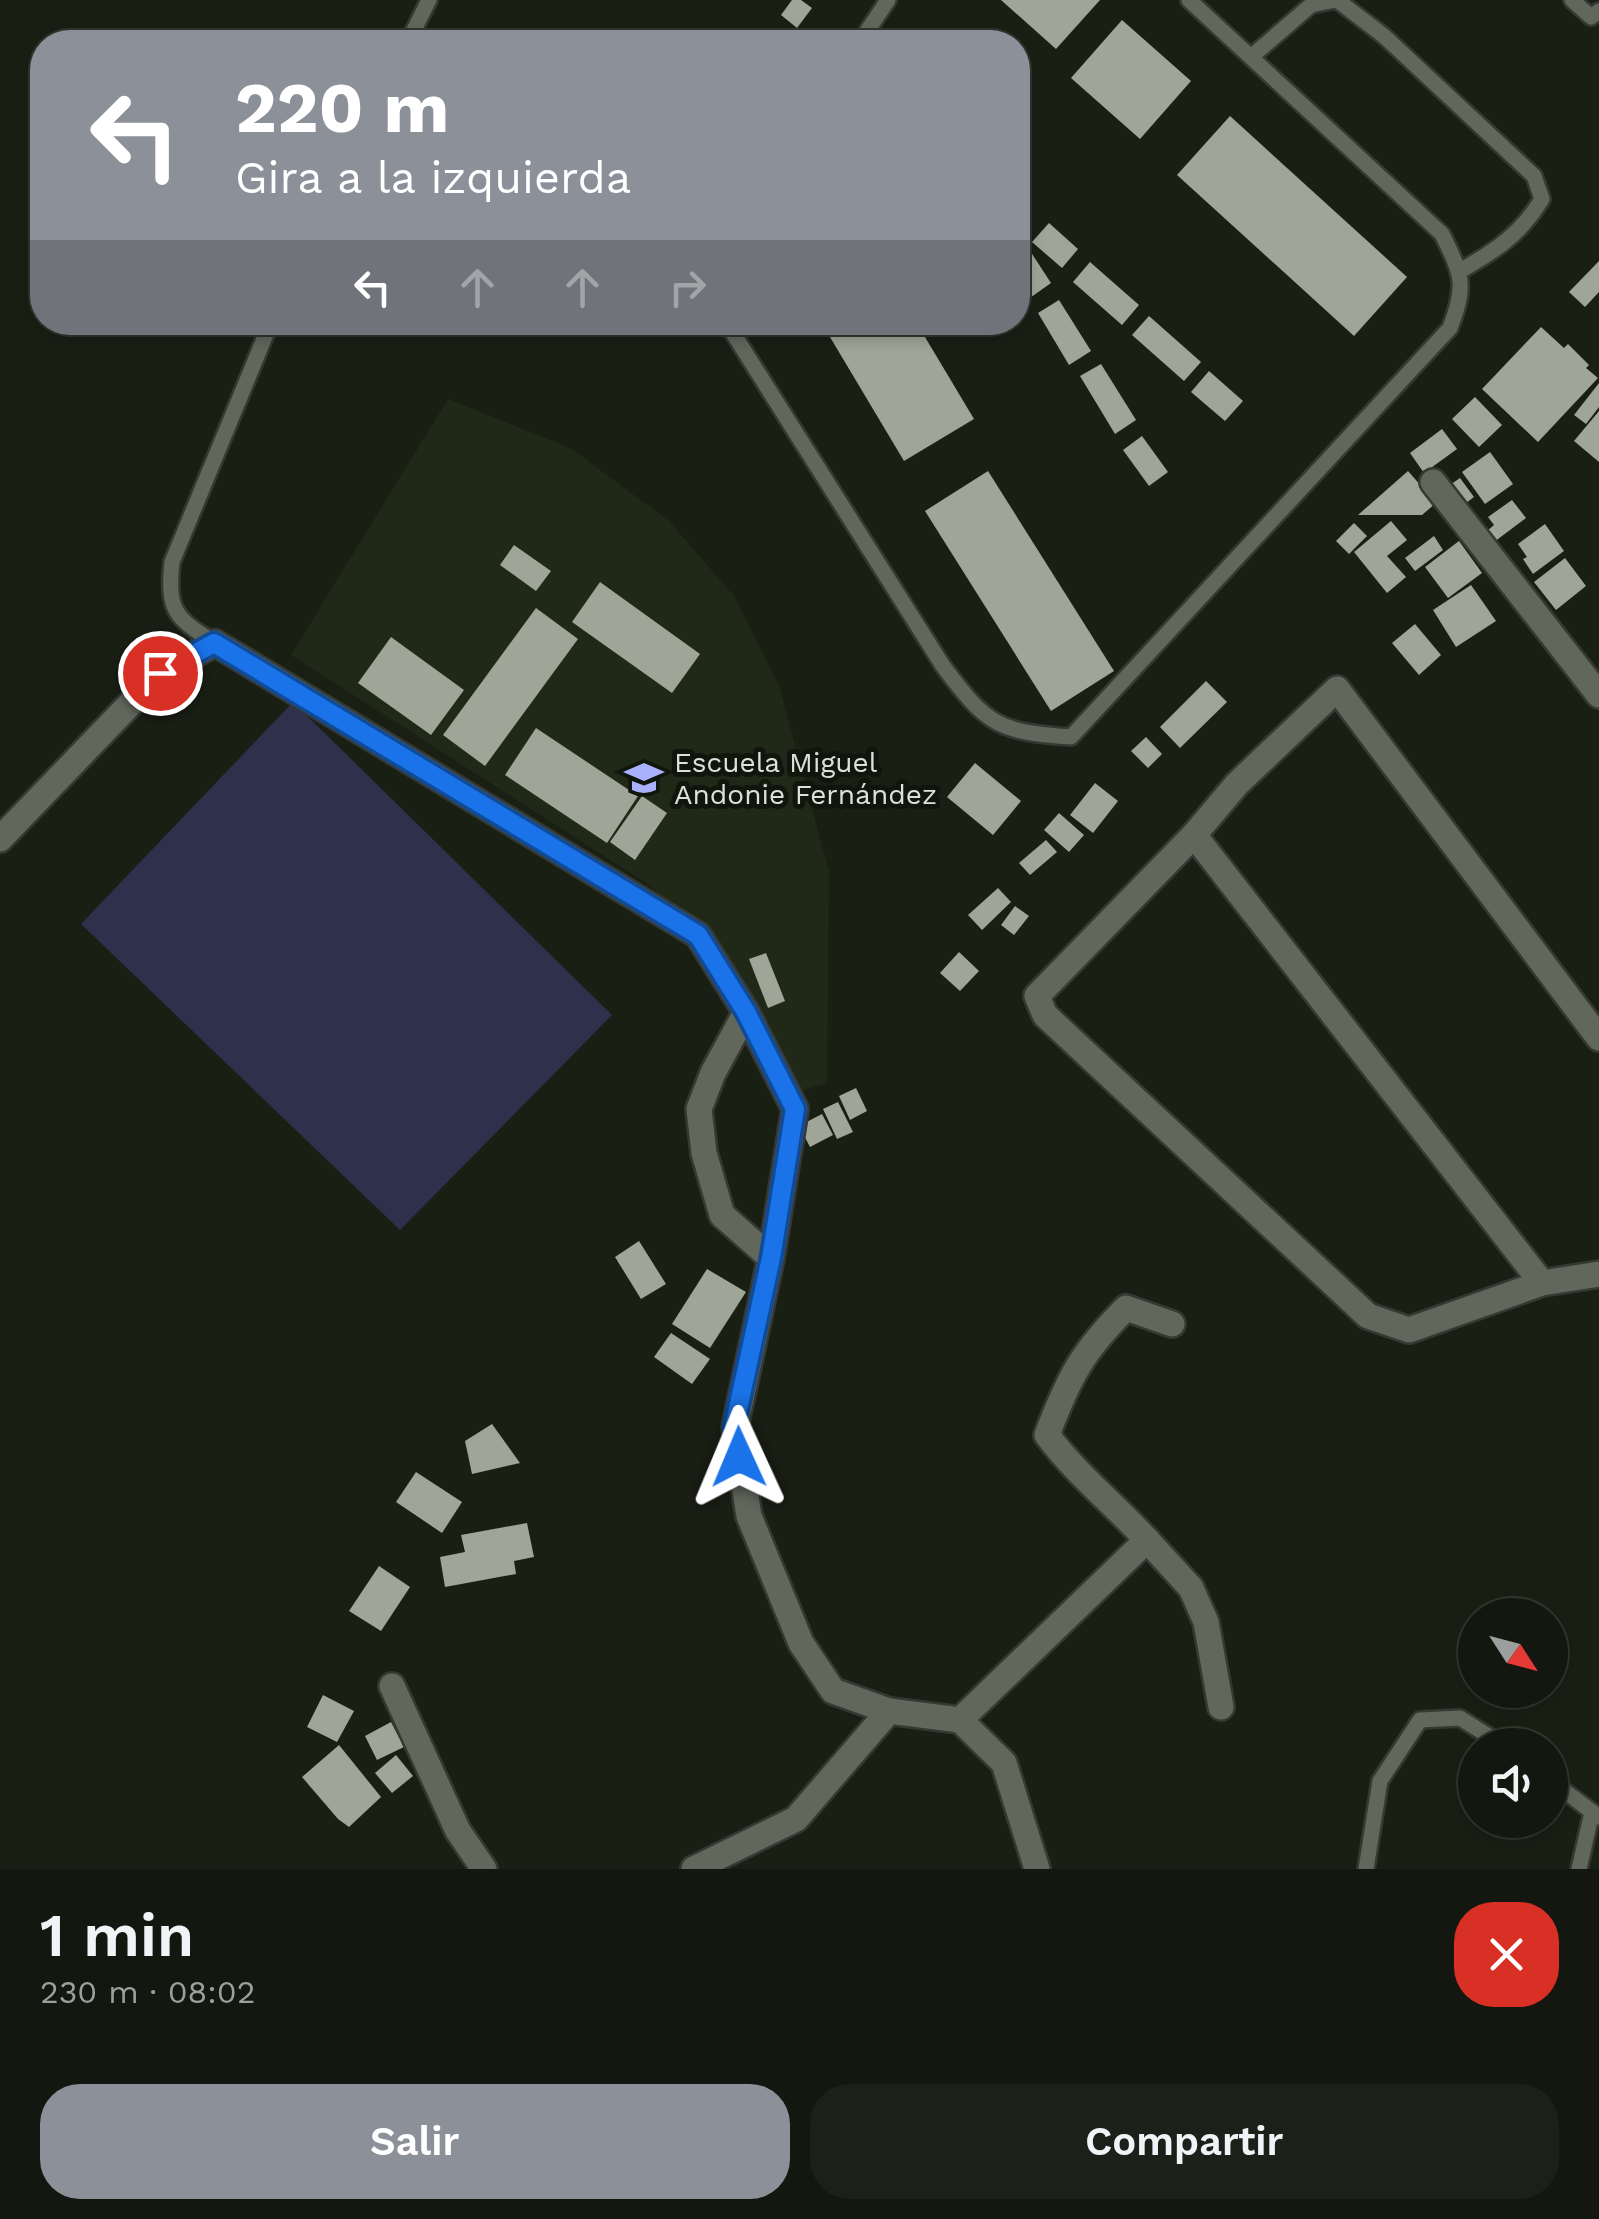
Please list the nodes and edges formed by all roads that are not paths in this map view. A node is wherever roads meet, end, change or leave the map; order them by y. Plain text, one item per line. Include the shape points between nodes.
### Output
1 (429, 0) edge
2 (888, 0) edge
3 (1189, 0) edge
4 (1336, 0) edge
5 (1572, 0) edge
6 (1599, 12) edge
7 (414, 30) edge
8 (868, 30) edge
9 (1251, 57) junction
10 (1460, 271) junction
11 (266, 335) edge
12 (734, 335) edge
13 (1434, 482) dead end
14 (214, 643) junction
15 (1599, 695) edge
16 (1194, 835) junction
17 (0, 839) edge
18 (746, 1012) junction
19 (1599, 1038) edge
20 (771, 1258) junction
21 (1599, 1274) edge
22 (1542, 1283) junction
23 (1172, 1324) dead end
24 (1147, 1540) junction
25 (392, 1686) dead end
26 (1221, 1708) dead end
27 (889, 1711) junction
28 (960, 1720) junction
29 (1476, 1728) edge
30 (1568, 1793) edge
31 (1596, 1814) edge
32 (484, 1869) edge
33 (694, 1869) edge
34 (1037, 1869) edge
35 (1366, 1869) edge
36 (1579, 1869) edge

1 - 7 lane
2 - 8 lane
3 - 9 lane
4 - 9 lane via 1312,6
4 - 10 lane via 1534,176 1542,199 1528,222
5 - 6 lane via 1590,17
9 - 10 lane via 1442,234
10 - 12 lane via 1460,300 1450,328 1071,737 1001,727 972,704
11 - 14 lane via 172,562 169,590 180,622
13 - 15 street
14 - 17 street via 160,673
14 - 18 street via 698,935
16 - 19 street via 1336,689
16 - 22 street
16 - 22 street via 1053,976 1038,996 1046,1015 1368,1316 1409,1330
18 - 20 street via 795,1109
18 - 20 street via 699,1109 722,1215
20 - 27 street via 734,1427 748,1516 801,1642 833,1691
21 - 22 street
23 - 24 street via 1126,1308 1090,1343 1047,1435
24 - 26 street via 1191,1588 1206,1622
24 - 28 street
25 - 32 street via 458,1832
27 - 28 street
27 - 33 street via 796,1819
28 - 34 street via 1004,1763
29 - 35 lane via 1460,1718 1420,1720 1380,1781
30 - 31 lane
31 - 36 lane

